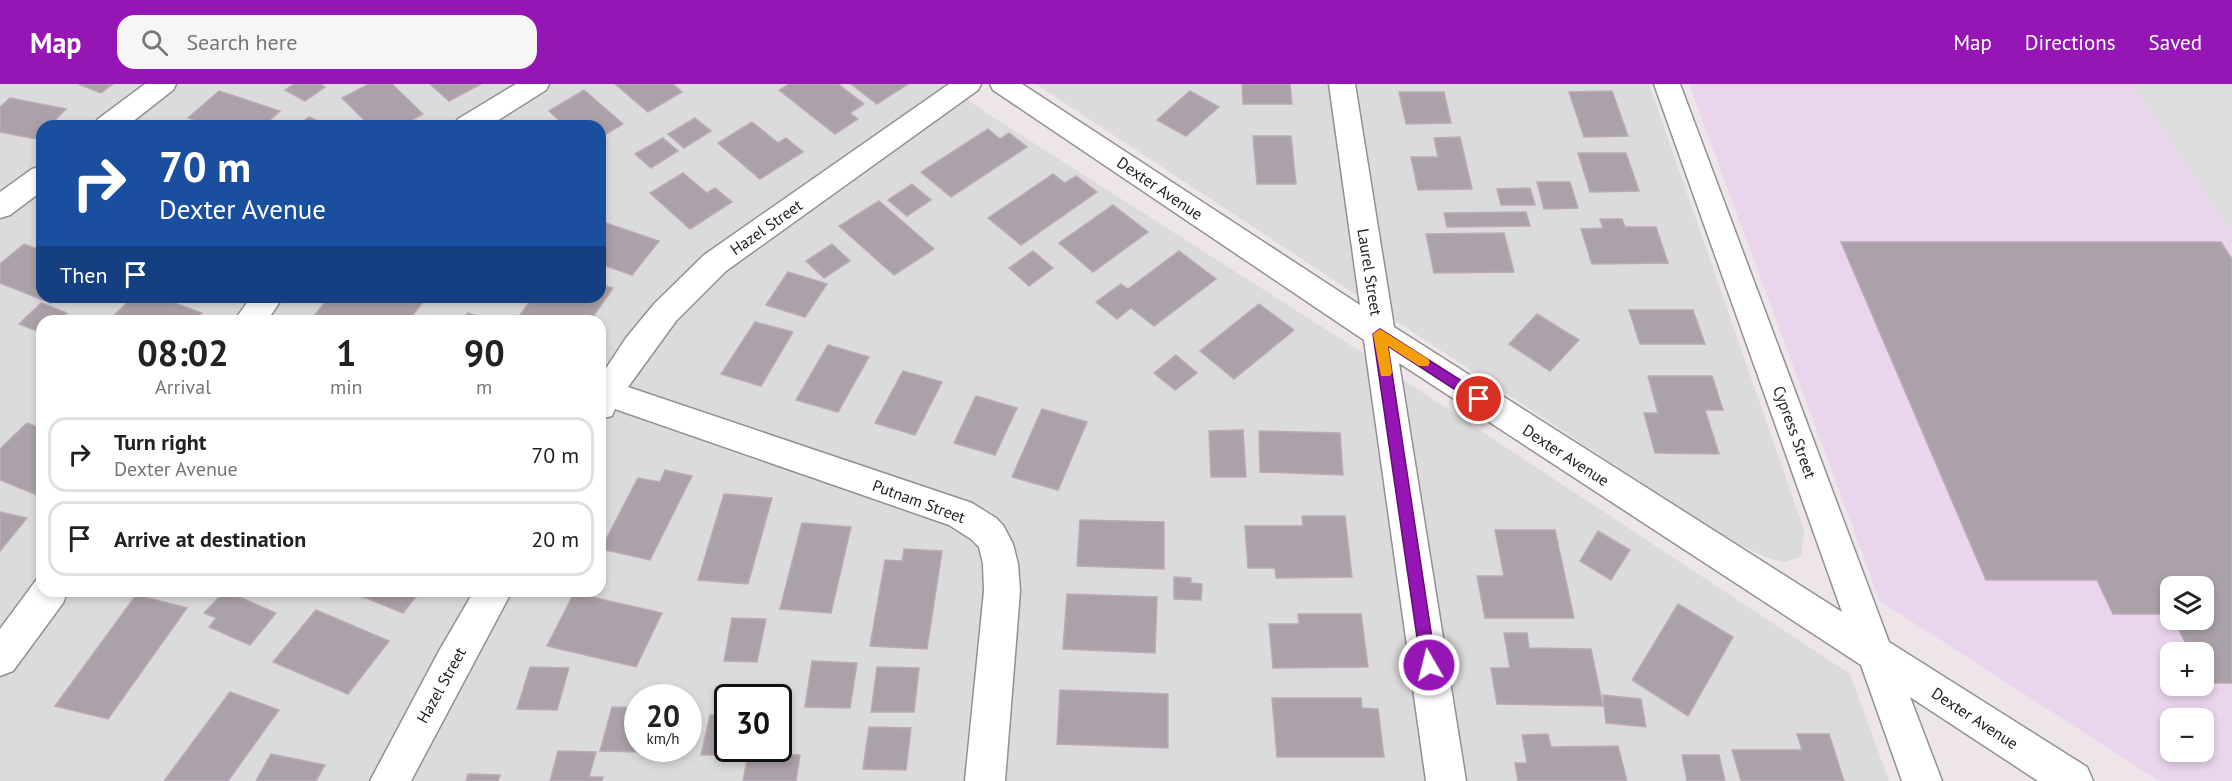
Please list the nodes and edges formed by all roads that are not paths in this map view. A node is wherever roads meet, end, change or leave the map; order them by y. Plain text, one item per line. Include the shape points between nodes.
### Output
1 (163, 84) edge
2 (536, 84) edge
3 (968, 84) edge
4 (1003, 84) edge
5 (1341, 84) edge
6 (1667, 84) edge
7 (116, 120) edge
8 (478, 120) edge
9 (36, 180) edge
10 (0, 207) edge
11 (1380, 334) junction
12 (606, 396) edge
13 (606, 400) edge
14 (46, 597) edge
15 (490, 597) edge
16 (1877, 655) junction
17 (0, 659) edge
18 (390, 781) edge
19 (985, 781) edge
20 (1446, 781) edge
21 (1922, 781) edge
22 (2073, 781) edge

1 - 7 street
2 - 8 street
3 - 12 street, Hazel Street via 684,289 652,325
4 - 11 street, Dexter Avenue
5 - 11 street, Laurel Street
6 - 16 street, Cypress Street
9 - 10 street
11 - 16 street, Dexter Avenue
11 - 20 street, Laurel Street
13 - 19 street, Putnam Street via 960,514 982,525 996,542 1002,564
14 - 17 street
15 - 18 street, Hazel Street
16 - 21 street, Cypress Street
16 - 22 street, Dexter Avenue

